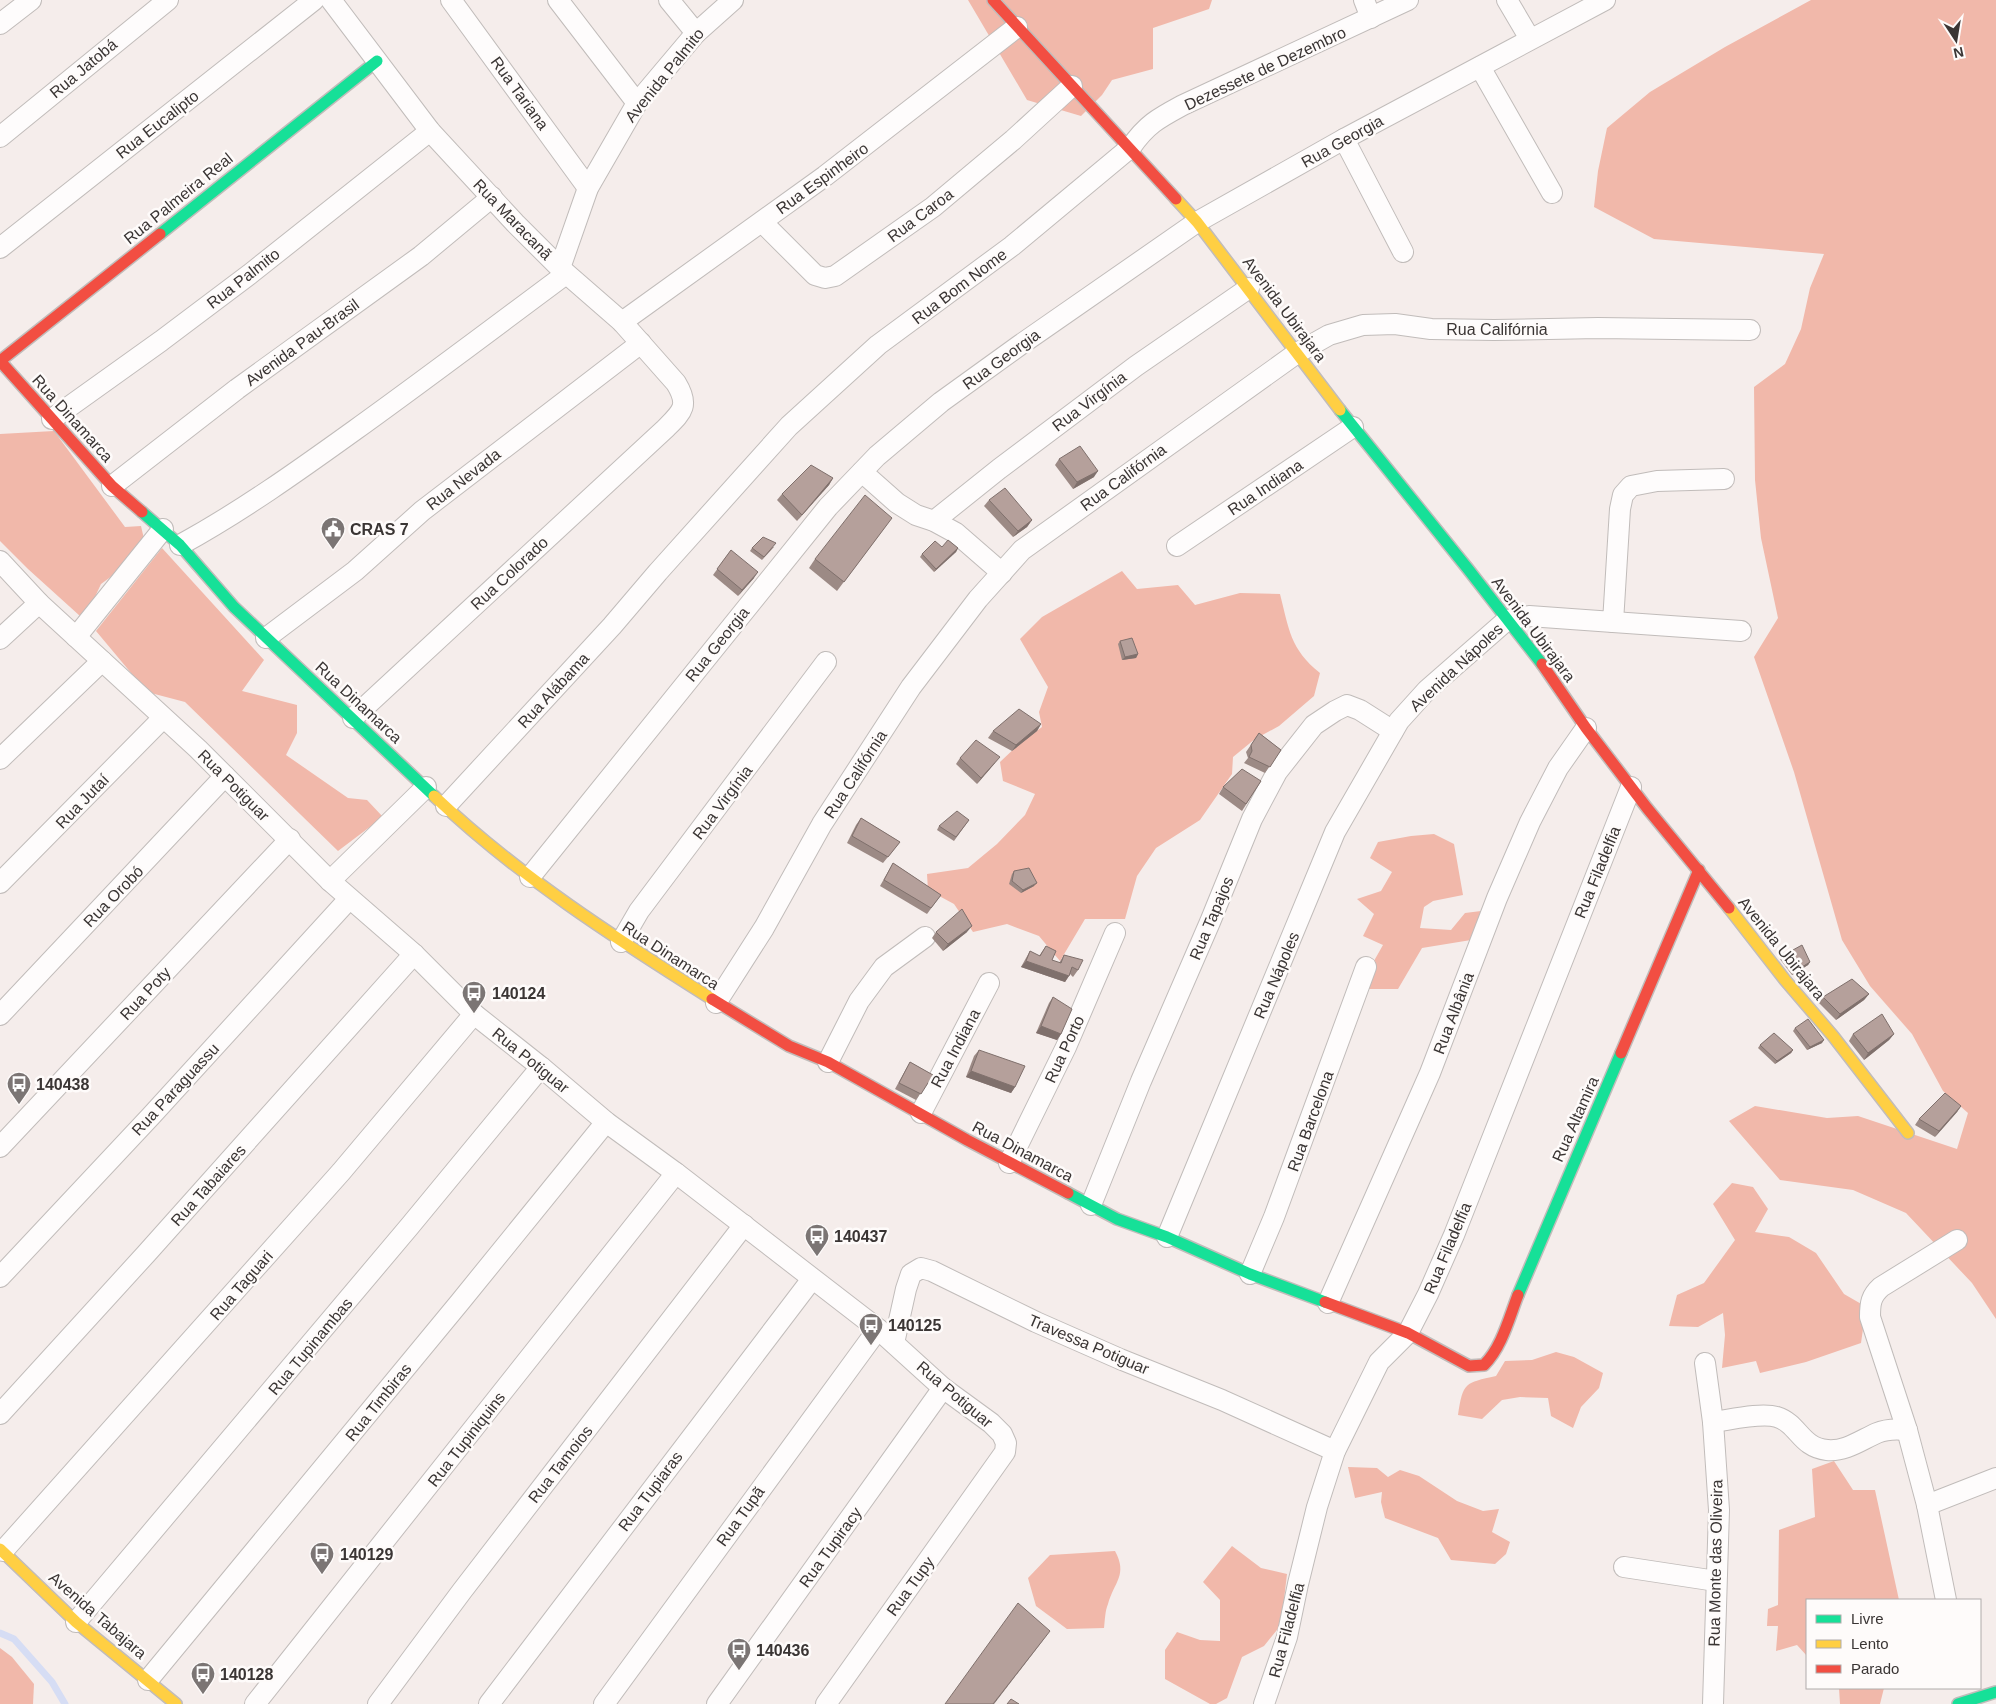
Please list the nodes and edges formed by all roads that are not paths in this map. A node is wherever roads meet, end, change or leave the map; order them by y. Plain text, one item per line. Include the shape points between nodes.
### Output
1 (31, 0) edge
2 (168, 0) edge
3 (314, 0) edge
4 (331, 0) edge
5 (451, 0) edge
6 (558, 0) edge
7 (669, 0) edge
8 (733, 0) edge
9 (994, 0) edge
10 (1408, 0) edge
11 (1507, 0) edge
12 (1605, 0) edge
13 (1368, 9) edge
14 (0, 24) edge
15 (1017, 27) junction
16 (696, 33) junction
17 (1530, 39) junction
18 (377, 61) junction
19 (1480, 67) junction
20 (1072, 86) junction
21 (638, 103) junction
22 (430, 131) junction
23 (0, 137) edge
24 (1344, 139) junction
25 (1131, 147) junction
26 (588, 188) junction
27 (1552, 193) dead end
28 (492, 197) junction
29 (762, 222) junction
30 (1198, 222) junction
31 (0, 248) edge
32 (1403, 252) dead end
33 (563, 271) junction
34 (1249, 288) junction
35 (622, 322) junction
36 (1750, 330) dead end
37 (640, 343) junction
38 (1297, 353) junction
39 (0, 361) edge
40 (52, 420) junction
41 (1353, 427) junction
42 (665, 429) joint
43 (862, 472) junction
44 (1724, 479) dead end
45 (112, 486) junction
46 (934, 521) junction
47 (163, 529) junction
48 (180, 544) junction
49 (1177, 546) dead end
50 (0, 561) edge
51 (658, 572) joint
52 (1002, 572) junction
53 (39, 603) junction
54 (1507, 620) junction
55 (1612, 622) junction
56 (1741, 631) dead end
57 (76, 637) junction
58 (266, 638) junction
59 (0, 639) edge
60 (102, 661) junction
61 (826, 662) dead end
62 (163, 718) junction
63 (353, 718) junction
64 (1396, 726) junction
65 (1586, 728) junction
66 (0, 759) edge
67 (225, 776) junction
68 (1631, 786) junction
69 (426, 787) junction
70 (446, 806) junction
71 (290, 839) junction
72 (1699, 870) junction
73 (530, 877) junction
74 (330, 881) junction
75 (0, 883) edge
76 (349, 899) junction
77 (1115, 933) dead end
78 (924, 937) dead end
79 (621, 942) junction
80 (414, 954) junction
81 (1366, 967) dead end
82 (990, 983) dead end
83 (716, 1003) junction
84 (474, 1014) junction
85 (0, 1015) edge
86 (828, 1062) junction
87 (541, 1067) junction
88 (921, 1113) junction
89 (606, 1122) junction
90 (1908, 1133) dead end
91 (0, 1147) edge
92 (1009, 1163) junction
93 (676, 1173) junction
94 (1091, 1205) junction
95 (744, 1226) junction
96 (1167, 1237) junction
97 (1957, 1240) dead end
98 (1250, 1274) junction
99 (0, 1277) edge
100 (812, 1279) junction
101 (1328, 1303) junction
102 (878, 1329) junction
103 (1408, 1333) junction
104 (894, 1342) junction
105 (1705, 1363) dead end
106 (1469, 1366) joint
107 (943, 1388) junction
108 (0, 1414) edge
109 (1713, 1422) junction
110 (1907, 1430) junction
111 (1335, 1451) junction
112 (995, 1468) joint
113 (1996, 1478) edge
114 (1927, 1505) junction
115 (2, 1550) edge
116 (1624, 1567) dead end
117 (1716, 1581) junction
118 (1946, 1599) edge
119 (76, 1622) junction
120 (148, 1680) junction
121 (1996, 1692) edge
122 (1962, 1698) edge
123 (176, 1704) edge
124 (255, 1704) edge
125 (378, 1704) edge
126 (489, 1704) edge
127 (604, 1704) edge
128 (717, 1704) edge
129 (826, 1704) edge
130 (1264, 1704) edge
131 (1713, 1704) edge

1 - 14 street
2 - 23 street, Rua Jatobá
3 - 31 street, Rua Eucalipto
4 - 18 street, Rua Maracanã
5 - 26 street, Rua Tariana
6 - 21 street
7 - 16 street
8 - 16 street, Avenida Palmito
9 - 15 street, Avenida Ubirajara
10 - 13 street, Dezessete de Dezembro
11 - 17 street
12 - 17 street, Rua Georgia
13 - 25 street, Dezessete de Dezembro via 1153,122
15 - 20 street, Avenida Ubirajara
15 - 29 street, Rua Espinheiro
16 - 21 street, Avenida Palmito
17 - 19 street, Rua Georgia
18 - 22 street, Rua Maracanã
18 - 39 street, Rua Palmeira Real
19 - 24 street, Rua Georgia
19 - 27 street
20 - 25 street, Avenida Ubirajara
20 - 29 street, Rua Caroa via 934,207 835,276 815,275
21 - 26 street, Avenida Palmito
22 - 28 street, Rua Maracanã
22 - 40 street, Rua Palmito via 236,285
24 - 30 street, Rua Georgia
24 - 32 street
25 - 30 street, Avenida Ubirajara
25 - 51 street, Rua Bom Nome via 998,257 878,345 789,426
26 - 33 street, Avenida Palmito
28 - 33 street, Rua Maracanã
28 - 45 street, Avenida Pau-Brasil via 421,256 237,389
29 - 35 street, Rua Espinheiro
30 - 34 street, Avenida Ubirajara
30 - 43 street, Rua Georgia via 941,402
33 - 35 street, Rua Maracanã
33 - 48 street via 412,389 285,480 218,524
34 - 38 street, Avenida Ubirajara
34 - 46 street, Rua Virgínia via 1136,366
35 - 37 street, Rua Maracanã
36 - 38 street, Rua Califórnia via 1494,330 1363,325 1329,335
37 - 42 street, Rua Maracanã via 682,393 684,403 681,412
37 - 58 street, Rua Nevada via 422,511 354,571
38 - 41 street, Avenida Ubirajara
38 - 52 street, Rua Califórnia via 1022,550
39 - 40 street, Rua Dinamarca
40 - 45 street, Rua Dinamarca
41 - 49 street, Rua Indiana
41 - 54 street, Avenida Ubirajara
42 - 63 street, Rua Colorado
43 - 46 street via 897,503
43 - 73 street, Rua Georgia via 822,515
44 - 55 street via 1657,481 1631,486 1623,495
45 - 47 street, Rua Dinamarca
46 - 52 street via 970,544
47 - 48 street, Rua Dinamarca
47 - 57 street
48 - 58 street, Rua Dinamarca
50 - 53 street, Rua Potiguar
51 - 70 street, Rua Alábama
52 - 83 street, Rua Califórnia via 978,598 911,687 822,824 764,928
53 - 57 street, Rua Potiguar
53 - 59 street
54 - 55 street, Avenida Nápoles via 1529,616
54 - 64 street, Avenida Nápoles via 1428,690
54 - 65 street, Avenida Ubirajara
55 - 56 street, Avenida Nápoles
57 - 60 street, Rua Potiguar
58 - 63 street, Rua Dinamarca
60 - 62 street, Rua Potiguar
60 - 66 street
61 - 79 street, Rua Virgínia via 639,911
62 - 67 street, Rua Potiguar
62 - 75 street, Rua Jutaí
63 - 69 street, Rua Dinamarca
64 - 94 street, Rua Tapajos via 1347,706 1334,711 1314,725 1277,772 1252,820
64 - 96 street, Rua Nápoles via 1335,832
65 - 68 street, Avenida Ubirajara
65 - 101 street, Rua Albânia via 1558,768 1530,822 1497,898 1430,1073
67 - 71 street, Rua Potiguar
67 - 85 street, Rua Orobó
68 - 72 street, Avenida Ubirajara
68 - 103 street, Rua Filadelfia via 1454,1235
69 - 70 street, Rua Dinamarca
69 - 74 street
70 - 73 street, Rua Dinamarca
71 - 74 street, Rua Potiguar
71 - 91 street, Rua Poty
72 - 90 street, Avenida Ubirajara
72 - 106 street, Rua Altamira via 1500,1338 1484,1365
73 - 79 street, Rua Dinamarca
74 - 76 street, Rua Potiguar
76 - 80 street, Rua Potiguar
76 - 99 street, Rua Paraguassu
77 - 92 street, Rua Porto via 1066,1047
78 - 86 street via 884,967 859,1001
79 - 83 street, Rua Dinamarca
80 - 84 street, Rua Potiguar
80 - 108 street, Rua Tabaiares
81 - 98 street, Rua Barcelona
82 - 88 street, Rua Indiana
83 - 86 street, Rua Dinamarca via 789,1046
84 - 87 street, Rua Potiguar
84 - 115 street, Rua Taguari via 340,1172
86 - 88 street, Rua Dinamarca
87 - 89 street, Rua Potiguar
87 - 119 street, Rua Tupinambas
88 - 92 street, Rua Dinamarca
89 - 93 street, Rua Potiguar
89 - 120 street, Rua Timbiras
92 - 94 street, Rua Dinamarca
93 - 95 street, Rua Potiguar
93 - 124 street, Rua Tupiniquins
94 - 96 street, Rua Dinamarca via 1117,1219
95 - 100 street, Rua Potiguar
95 - 125 street, Rua Tamoios
96 - 98 street, Rua Dinamarca
97 - 110 street via 1872,1294 1870,1316
98 - 101 street, Rua Dinamarca
100 - 102 street, Rua Potiguar
100 - 126 street, Rua Tupiaras
101 - 103 street, Rua Dinamarca
102 - 104 street, Rua Potiguar
102 - 127 street, Rua Tupã
103 - 106 street, Rua Dinamarca
103 - 111 street, Rua Filadelfia via 1379,1362
104 - 107 street, Rua Potiguar
104 - 111 street, Travessa Potiguar via 911,1274 921,1268 1036,1322
105 - 109 street, Rua Monte das Oliveira
107 - 112 street, Rua Potiguar via 1002,1434 1006,1452
107 - 128 street, Rua Tupiracy
109 - 110 street via 1777,1417 1792,1426 1807,1444 1828,1450 1855,1444 1879,1432
109 - 117 street, Rua Monte das Oliveira via 1719,1510
110 - 114 street
111 - 130 street, Rua Filadelfia via 1317,1507 1287,1637
112 - 129 street, Rua Tupy
113 - 114 street
114 - 118 street
115 - 119 street, Avenida Tabajara
116 - 117 street
117 - 131 street, Rua Monte das Oliveira
119 - 120 street, Avenida Tabajara
120 - 123 street, Avenida Tabajara
121 - 122 street

